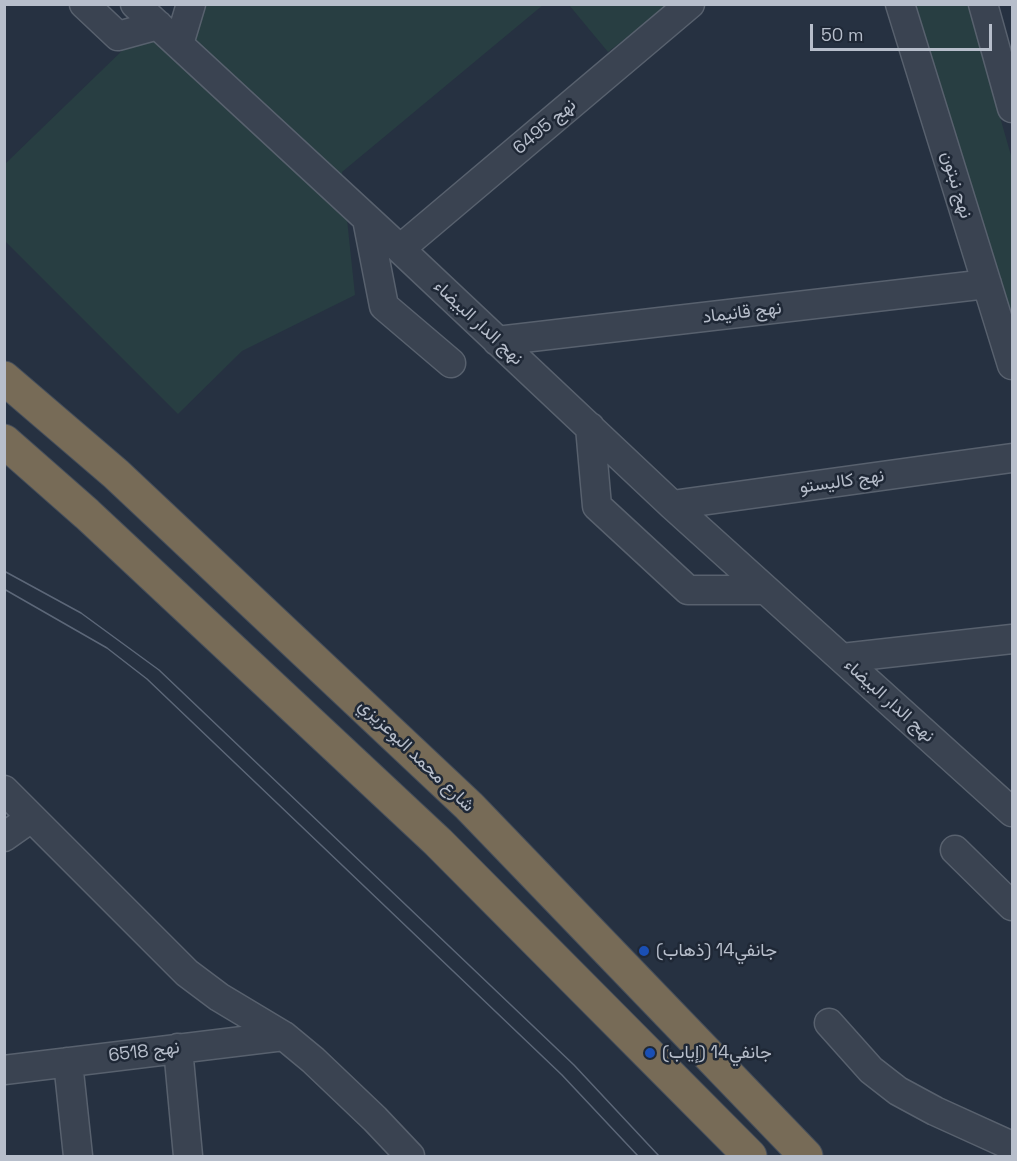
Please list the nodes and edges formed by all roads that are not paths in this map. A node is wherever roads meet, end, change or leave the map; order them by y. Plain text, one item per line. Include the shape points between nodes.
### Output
1 (84, 4) edge
2 (135, 4) edge
3 (191, 4) edge
4 (690, 4) edge
5 (900, 4) edge
6 (983, 4) edge
7 (158, 25) junction
8 (179, 44) junction
9 (1006, 59) edge
10 (1012, 108) edge
11 (367, 219) junction
12 (400, 249) junction
13 (987, 284) junction
14 (497, 341) junction
15 (451, 363) dead end
16 (1012, 365) edge
17 (4, 378) edge
18 (590, 427) junction
19 (4, 441) edge
20 (1012, 459) edge
21 (672, 505) junction
22 (765, 590) junction
23 (1012, 639) edge
24 (842, 658) junction
25 (4, 790) edge
26 (1012, 812) edge
27 (31, 818) junction
28 (4, 837) edge
29 (955, 849) dead end
30 (1012, 906) edge
31 (829, 1023) dead end
32 (284, 1036) junction
33 (178, 1048) junction
34 (68, 1062) junction
35 (4, 1070) edge
36 (1012, 1146) edge
37 (78, 1156) edge
38 (188, 1156) edge
39 (410, 1156) edge
40 (750, 1156) edge
41 (806, 1156) edge

1 - 7 street via 118,36
2 - 7 street, نهج الدار البيضاء
3 - 8 street
4 - 12 street, نهج 6495
5 - 13 street, نهج نبتون
6 - 9 street
7 - 8 street, نهج الدار البيضاء
8 - 11 street, نهج الدار البيضاء
9 - 10 street
11 - 12 street, نهج الدار البيضاء
11 - 15 street via 384,306
12 - 14 street, نهج الدار البيضاء
13 - 14 street, نهج قانيماد
13 - 16 street, نهج نبتون
14 - 18 street, نهج الدار البيضاء
17 - 41 highway, شارع محمد البوعزيزي via 116,474 469,806
18 - 21 street, نهج الدار البيضاء
18 - 22 street via 597,506 688,590
19 - 40 highway via 438,842
20 - 21 street, نهج كاليستو
21 - 22 street, نهج الدار البيضاء
22 - 24 street, نهج الدار البيضاء
23 - 24 street
24 - 26 street, نهج الدار البيضاء
25 - 27 street
27 - 28 street
27 - 32 street via 194,980
29 - 30 street
31 - 36 street via 871,1070 898,1091
32 - 33 street, نهج 6518
32 - 39 street via 343,1088
33 - 34 street, نهج 6518
33 - 38 street
34 - 35 street, نهج 6518
34 - 37 street

